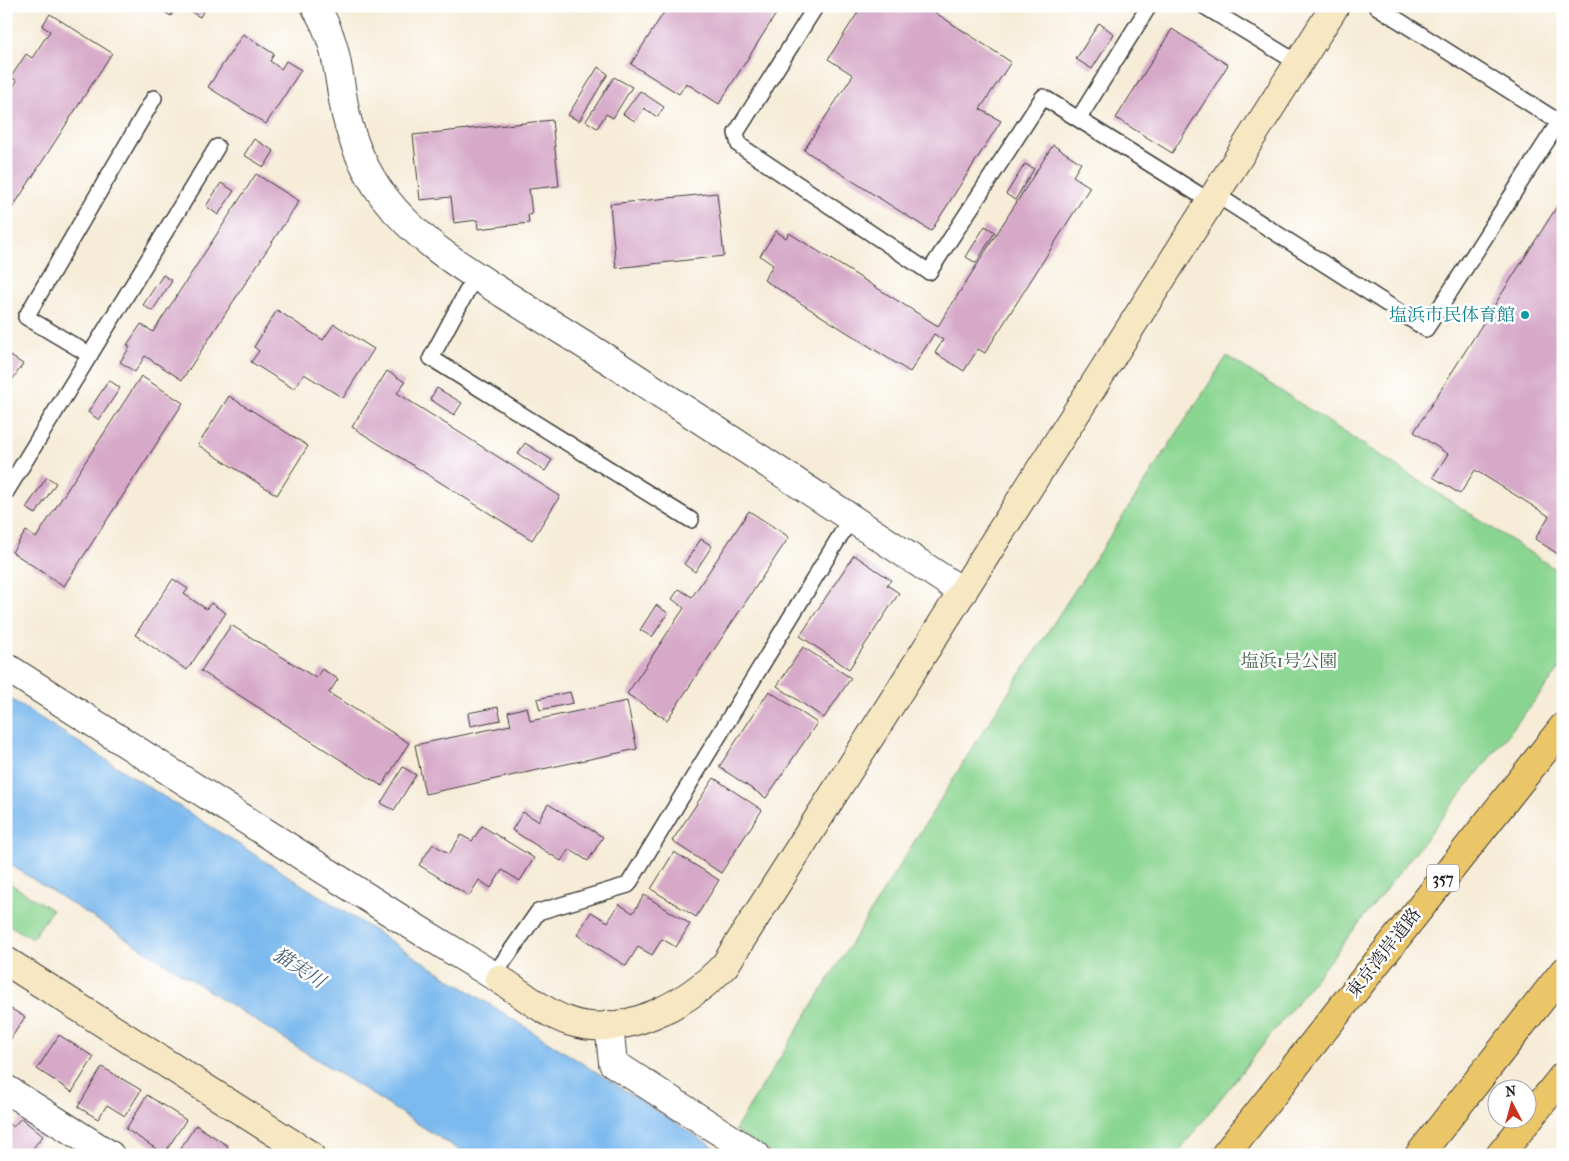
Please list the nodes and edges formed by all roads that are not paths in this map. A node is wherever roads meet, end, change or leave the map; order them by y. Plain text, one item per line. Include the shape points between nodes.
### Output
1 (315, 6) edge
2 (816, 6) edge
3 (1150, 6) edge
4 (1204, 6) edge
5 (1335, 6) edge
6 (1376, 6) edge
7 (1298, 63) junction
8 (154, 98) dead end
9 (1079, 118) junction
10 (217, 148) dead end
11 (1213, 198) junction
12 (475, 276) junction
13 (90, 356) junction
14 (6, 492) edge
15 (851, 518) junction
16 (691, 520) dead end
17 (963, 592) junction
18 (6, 667) edge
19 (1563, 727) edge
20 (6, 961) edge
21 (1563, 972) edge
22 (496, 977) junction
23 (609, 1025) junction
24 (1563, 1076) edge
25 (6, 1089) edge
26 (76, 1146) edge
27 (110, 1155) edge
28 (310, 1155) edge
29 (756, 1155) edge
30 (1225, 1155) edge
31 (1419, 1155) edge
32 (1500, 1155) edge

1 - 12 street via 331,38 339,64 351,134 371,178 420,236
2 - 9 lane via 736,133 738,145 929,272 1042,96
3 - 9 lane
4 - 7 lane
5 - 7 street
6 - 11 lane via 1559,122 1426,329
7 - 11 street
8 - 13 lane via 26,317
9 - 11 lane
10 - 13 lane
11 - 17 street
12 - 15 street
12 - 16 lane via 431,358
13 - 14 lane
15 - 17 street
15 - 22 lane via 628,885 538,912
17 - 23 street via 725,965 707,984 677,1004 637,1020
18 - 22 street
19 - 30 highway, 東京湾岸道路 / 357
20 - 28 street
21 - 31 highway
22 - 23 street via 570,1022 589,1026
23 - 29 street via 613,1063
24 - 32 highway
25 - 26 street
26 - 27 street

